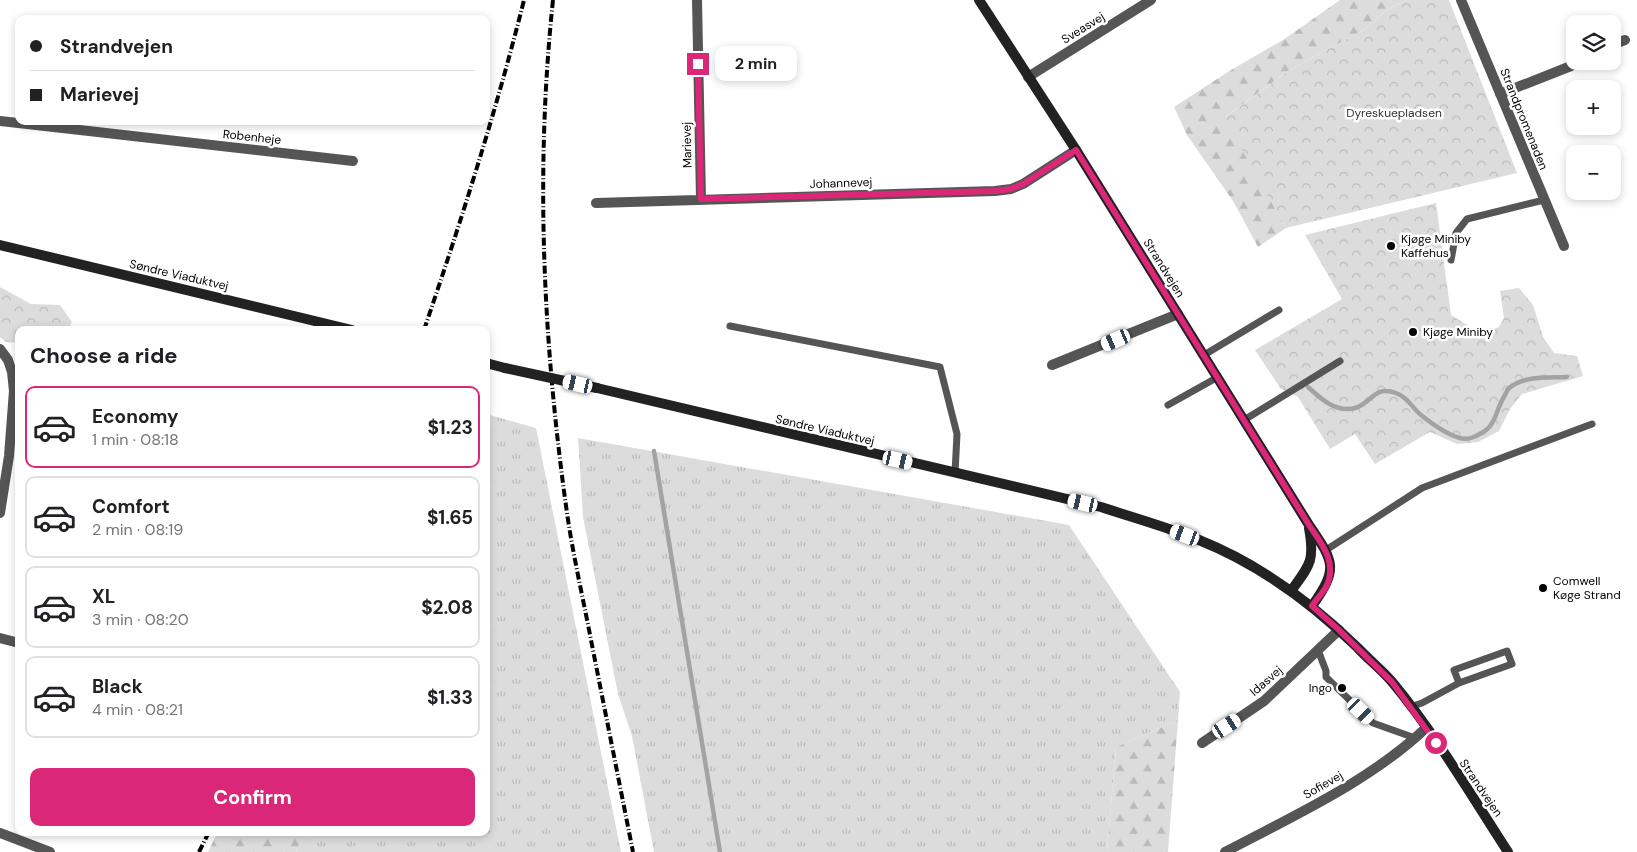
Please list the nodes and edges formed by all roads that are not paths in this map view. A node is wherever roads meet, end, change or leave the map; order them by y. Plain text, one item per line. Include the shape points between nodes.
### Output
1 (697, 0) edge
2 (979, 0) edge
3 (1151, 0) edge
4 (1461, 0) edge
5 (1625, 40) dead end
6 (1621, 42) edge
7 (1566, 68) edge
8 (1028, 77) junction
9 (1500, 94) junction
10 (0, 121) edge
11 (15, 123) edge
12 (35, 125) edge
13 (1076, 150) junction
14 (353, 161) dead end
15 (701, 199) junction
16 (1544, 200) junction
17 (596, 203) dead end
18 (0, 245) edge
19 (1564, 246) dead end
20 (1451, 260) dead end
21 (1279, 310) dead end
22 (1178, 314) junction
23 (335, 326) edge
24 (730, 326) dead end
25 (0, 349) edge
26 (1204, 355) junction
27 (1340, 361) dead end
28 (490, 364) edge
29 (1052, 366) dead end
30 (1218, 377) junction
31 (1168, 405) dead end
32 (1244, 420) junction
33 (1592, 424) dead end
34 (14, 457) edge
35 (954, 473) junction
36 (0, 513) edge
37 (1309, 525) junction
38 (1326, 550) junction
39 (1291, 590) junction
40 (1312, 606) junction
41 (1339, 630) junction
42 (0, 638) edge
43 (15, 642) edge
44 (1318, 650) junction
45 (1459, 683) junction
46 (1410, 707) junction
47 (1426, 728) junction
48 (1415, 738) junction
49 (1202, 743) dead end
50 (0, 833) edge
51 (50, 852) edge
52 (1225, 852) edge
53 (1508, 852) edge

1 - 15 street, Marievej
2 - 8 main road, Strandvejen
3 - 8 street, Sveasvej
4 - 9 street, Strandpromenaden
5 - 6 street
7 - 9 street
8 - 13 main road, Strandvejen
9 - 16 street, Strandpromenaden
10 - 11 street, Robenheje
12 - 14 street, Robenheje
13 - 15 street, Johannevej via 1023,184 1005,190
13 - 22 main road, Strandvejen
15 - 17 street, Johannevej
16 - 19 street, Strandpromenaden
16 - 20 lane via 1468,219 1456,233
18 - 23 main road, Søndre Viaduktvej
21 - 26 lane
22 - 26 main road, Strandvejen
22 - 29 street
24 - 35 lane via 940,367 957,434
25 - 34 street via 12,372
26 - 30 main road, Strandvejen
27 - 32 lane
28 - 35 main road, Søndre Viaduktvej, bridge
30 - 31 lane
30 - 32 main road, Strandvejen
32 - 37 main road, Strandvejen
33 - 38 lane via 1422,488
34 - 36 street
35 - 39 main road, Søndre Viaduktvej via 1101,508 1168,528 1231,555
37 - 38 main road, Strandvejen
37 - 39 main road, Strandvejen via 1312,558
38 - 40 main road via 1330,560 1326,585
39 - 40 main road, Strandvejen
40 - 41 main road, Strandvejen
41 - 44 street, Idasvej
41 - 46 main road, Strandvejen via 1392,682
42 - 43 street
44 - 48 lane via 1326,677 1373,723
44 - 49 street, Idasvej via 1264,701
45 - 45 lane via 1512,664 1508,651 1454,670
45 - 46 lane
46 - 47 main road, Strandvejen
47 - 48 street, Sofievej
47 - 53 main road, Strandvejen
48 - 52 street, Sofievej via 1356,781
50 - 51 street

